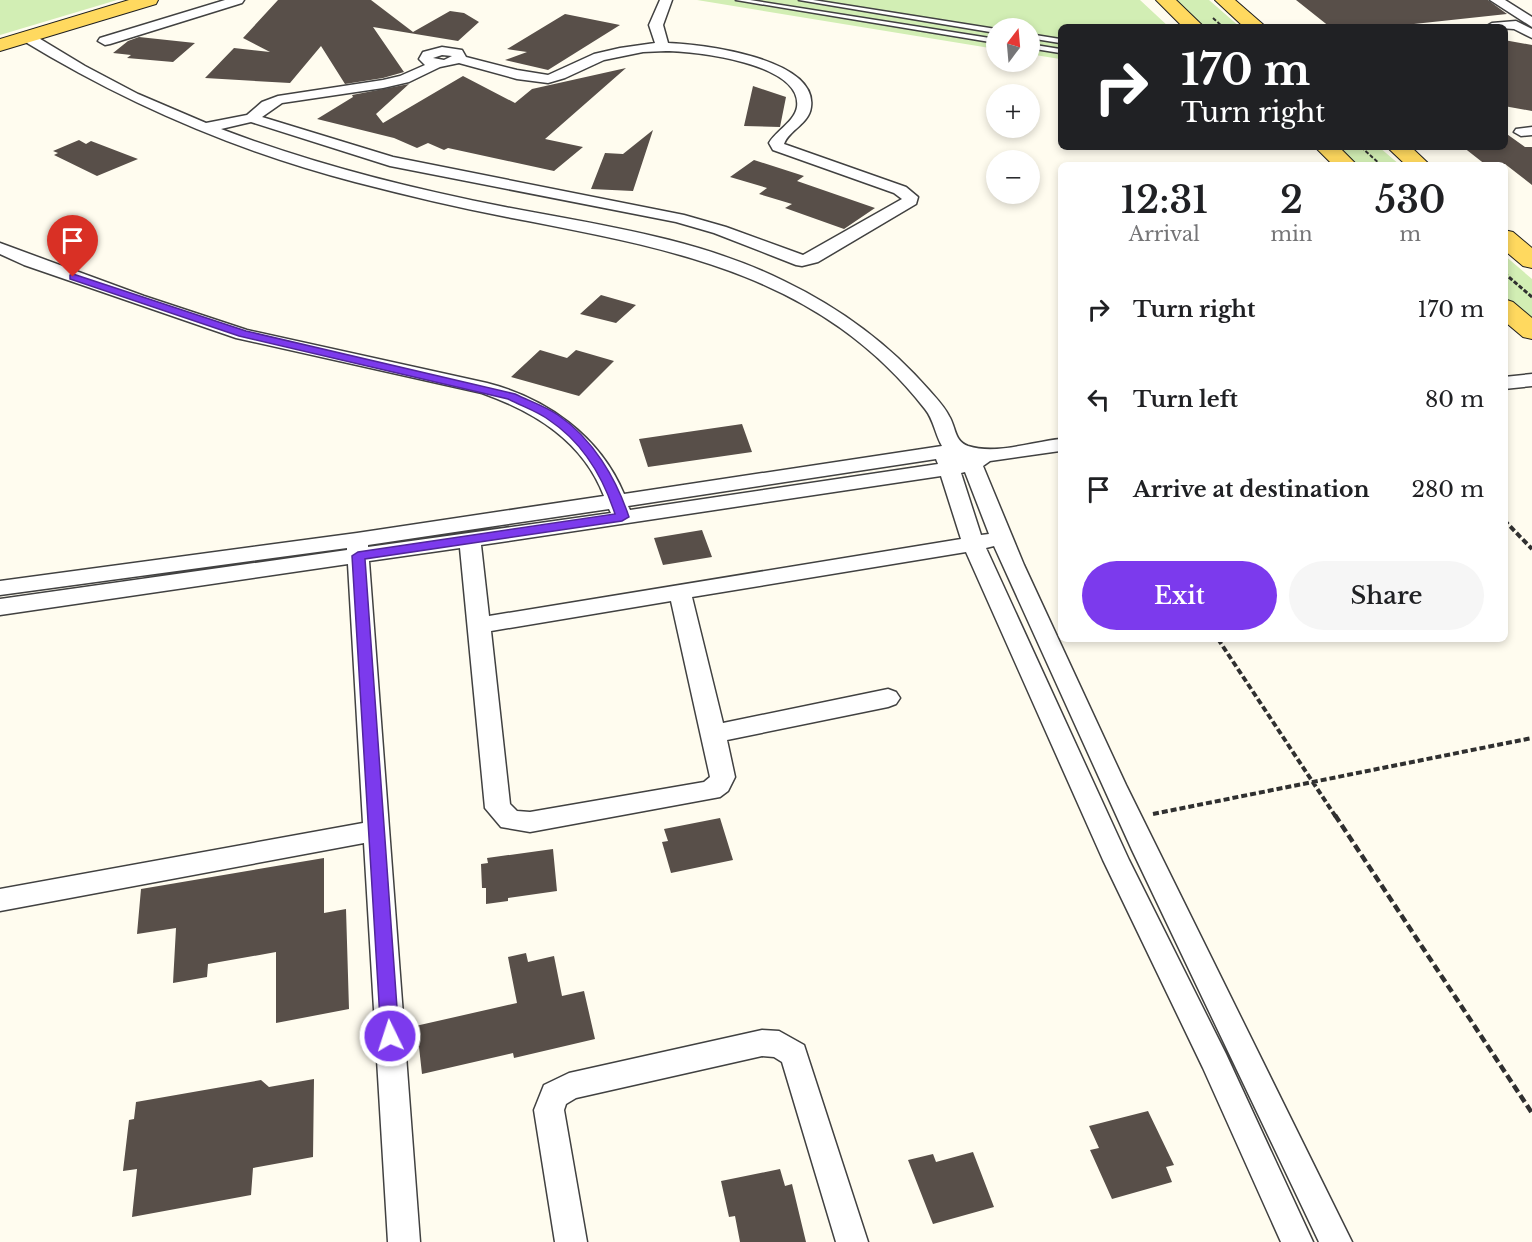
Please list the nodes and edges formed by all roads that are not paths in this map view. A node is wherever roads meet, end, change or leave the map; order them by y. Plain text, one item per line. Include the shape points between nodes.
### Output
1 (149, 0) edge
2 (238, 0) edge
3 (666, 0) edge
4 (739, 0) edge
5 (802, 0) edge
6 (1165, 0) edge
7 (1224, 0) edge
8 (1496, 0) edge
9 (1532, 23) edge
10 (1191, 24) edge
11 (1252, 24) edge
12 (1516, 25) junction
13 (1508, 26) edge
14 (986, 29) edge
15 (1532, 34) edge
16 (27, 37) junction
17 (1040, 38) edge
18 (986, 39) edge
19 (105, 41) dead end
20 (1058, 41) edge
21 (0, 45) edge
22 (663, 47) junction
23 (1040, 48) edge
24 (1058, 51) edge
25 (252, 118) junction
26 (201, 129) junction
27 (1329, 150) edge
28 (1402, 150) edge
29 (1343, 162) edge
30 (1416, 162) edge
31 (1508, 240) edge
32 (0, 248) edge
33 (1532, 261) edge
34 (1508, 310) edge
35 (1532, 331) edge
36 (1532, 380) edge
37 (1508, 383) edge
38 (1058, 445) edge
39 (961, 456) junction
40 (620, 509) junction
41 (470, 539) junction
42 (1001, 539) junction
43 (973, 544) junction
44 (357, 548) junction
45 (0, 588) edge
46 (680, 593) junction
47 (0, 607) edge
48 (479, 625) junction
49 (888, 698) dead end
50 (714, 734) junction
51 (1114, 821) junction
52 (377, 831) junction
53 (0, 900) edge
54 (404, 1242) edge
55 (571, 1242) edge
56 (852, 1242) edge
57 (1297, 1242) edge
58 (1336, 1242) edge

1 - 16 main road
2 - 19 street
3 - 22 street via 656,25
4 - 18 lane
5 - 14 lane
6 - 10 main road
7 - 11 main road
8 - 9 street
9 - 12 street
12 - 13 street
12 - 15 street
16 - 21 main road
16 - 26 street via 115,88
17 - 20 lane
22 - 25 street via 601,57 547,79 458,59 457,53 442,51 428,56 426,59 436,64 429,70 278,100
22 - 25 street via 731,54 780,73 796,86 804,106 792,126 779,137 778,147 900,190 910,201 802,261 678,218 390,161
23 - 24 lane
25 - 26 street
26 - 39 street via 406,190 640,238 724,262 775,282 810,300 904,371 939,414
27 - 29 main road
28 - 30 main road
31 - 33 main road
32 - 40 street via 242,334 511,396 569,429 599,464
34 - 35 main road
36 - 37 street
38 - 39 street
39 - 40 street via 796,493
39 - 42 street
39 - 43 street
40 - 41 street
40 - 44 street
41 - 44 street
41 - 48 street
42 - 43 street
42 - 51 street
43 - 46 street
43 - 51 street
44 - 45 street
44 - 47 street
44 - 52 street
46 - 48 street
46 - 50 street
48 - 50 street via 498,808 510,820 530,822 711,790 723,777
49 - 50 street
51 - 57 street
51 - 58 street
52 - 53 street
52 - 54 street
55 - 56 street via 549,1110 555,1095 569,1086 762,1043 779,1044 794,1054

